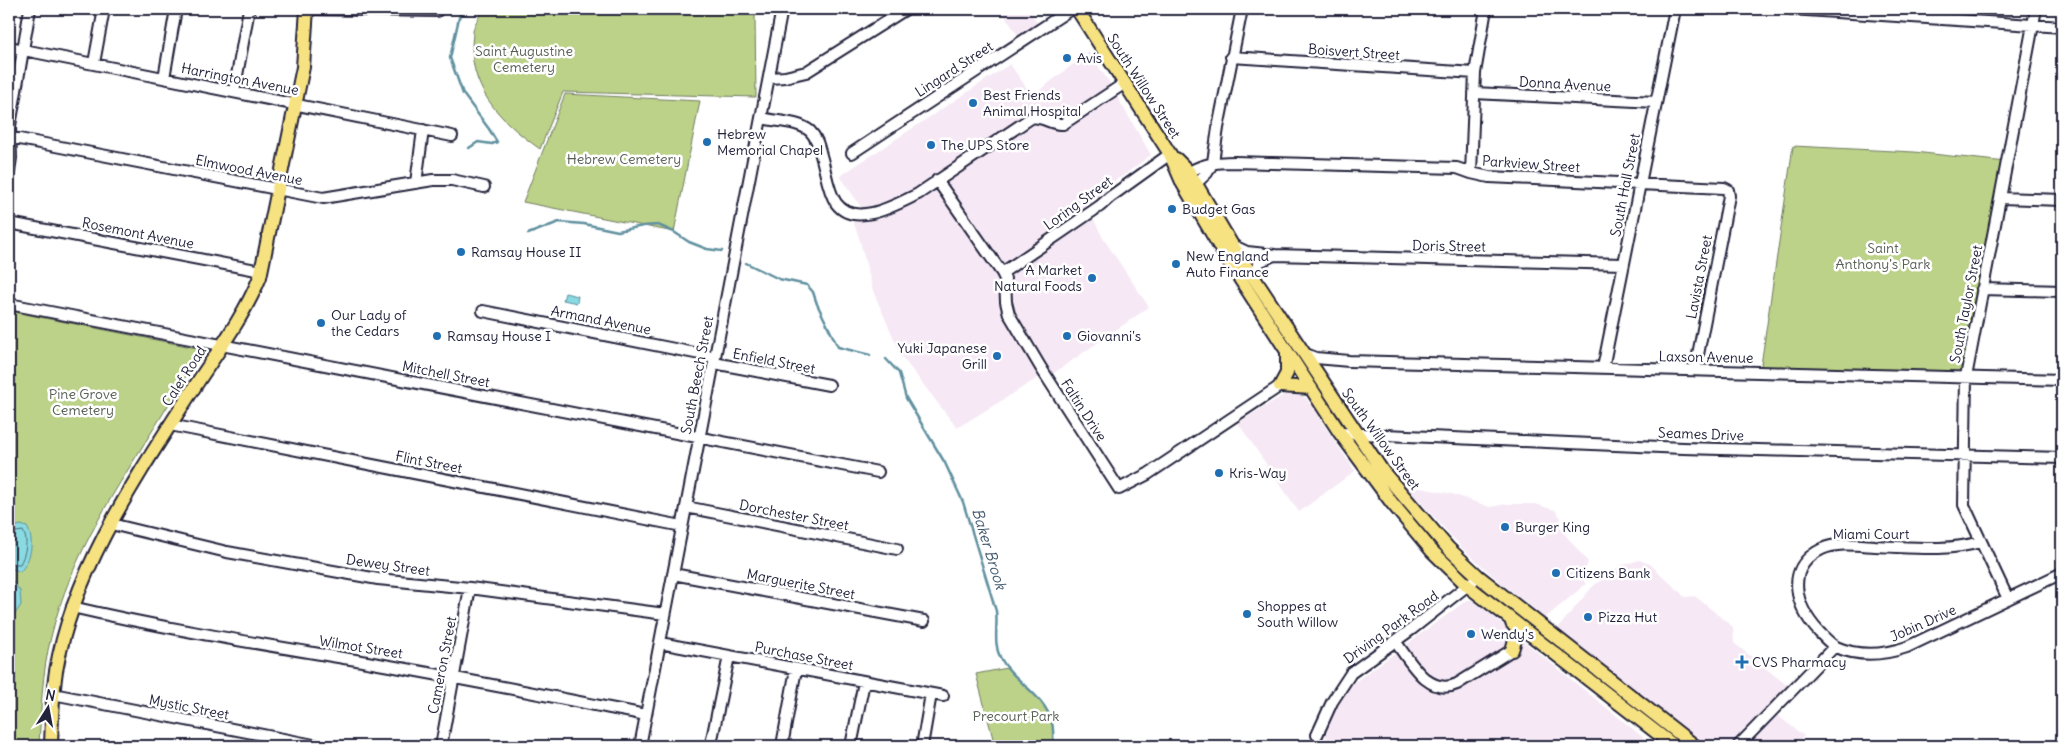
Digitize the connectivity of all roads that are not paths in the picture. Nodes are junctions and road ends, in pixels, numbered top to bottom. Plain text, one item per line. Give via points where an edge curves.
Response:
1 (30, 9) edge
2 (104, 9) edge
3 (176, 9) edge
4 (249, 9) edge
5 (307, 9) edge
6 (782, 9) edge
7 (906, 9) edge
8 (1071, 9) edge
9 (1076, 9) edge
10 (1242, 9) edge
11 (1486, 9) edge
12 (1675, 9) edge
13 (1791, 9) edge
14 (2036, 9) edge
15 (437, 11) dead end
16 (2033, 25) junction
17 (2062, 27) edge
18 (9, 47) edge
19 (23, 50) junction
20 (1231, 57) junction
21 (94, 63) junction
22 (1475, 74) junction
23 (164, 78) junction
24 (770, 78) junction
25 (1124, 83) junction
26 (234, 92) junction
27 (1474, 93) junction
28 (1656, 102) junction
29 (296, 103) junction
30 (762, 118) junction
31 (423, 130) junction
32 (452, 136) dead end
33 (9, 137) edge
34 (852, 153) dead end
35 (1170, 154) junction
36 (1214, 162) junction
37 (9, 172) edge
38 (1471, 173) junction
39 (1185, 175) junction
40 (937, 180) junction
41 (416, 183) junction
42 (1640, 184) junction
43 (484, 187) dead end
44 (1192, 187) junction
45 (279, 190) junction
46 (1728, 190) joint
47 (2000, 198) junction
48 (2062, 200) edge
49 (9, 223) edge
50 (1232, 244) junction
51 (1274, 256) junction
52 (1623, 264) junction
53 (262, 271) junction
54 (1002, 273) junction
55 (1254, 278) junction
56 (1982, 289) junction
57 (2062, 291) edge
58 (9, 304) edge
59 (483, 311) dead end
60 (222, 345) junction
61 (1287, 352) junction
62 (1303, 352) junction
63 (714, 360) junction
64 (1349, 361) junction
65 (1313, 368) junction
66 (1602, 368) junction
67 (1695, 370) junction
68 (1300, 371) junction
69 (1966, 377) junction
70 (2062, 380) edge
71 (829, 386) dead end
72 (1280, 386) junction
73 (1311, 388) junction
74 (170, 425) junction
75 (1340, 433) junction
76 (1356, 434) junction
77 (699, 437) junction
78 (1964, 455) junction
79 (2062, 458) edge
80 (878, 472) dead end
81 (686, 508) junction
82 (111, 524) junction
83 (682, 526) junction
84 (1980, 542) junction
85 (897, 549) dead end
86 (2062, 573) edge
87 (673, 574) junction
88 (1478, 576) junction
89 (1468, 586) junction
90 (470, 588) junction
91 (2008, 599) junction
92 (72, 607) junction
93 (665, 614) junction
94 (1509, 619) junction
95 (924, 621) dead end
96 (1532, 637) junction
97 (1395, 641) junction
98 (660, 642) junction
99 (1835, 646) junction
100 (1512, 650) junction
101 (729, 656) junction
102 (796, 669) junction
103 (453, 677) junction
104 (864, 682) junction
105 (53, 694) junction
106 (931, 694) junction
107 (943, 696) dead end
108 (646, 715) junction
109 (1656, 732) junction
110 (1317, 735) dead end
111 (712, 739) dead end
112 (783, 740) dead end
113 (51, 746) edge
114 (320, 746) edge
115 (441, 746) edge
116 (640, 746) edge
117 (851, 746) edge
118 (922, 746) edge
119 (1670, 746) edge
120 (1674, 746) edge
121 (1695, 746) edge
122 (1738, 746) edge

1 - 19 street
2 - 21 street
3 - 23 street
4 - 26 street
5 - 15 street
5 - 29 main road, Calef Road via 305,54
6 - 24 street, South Beech Street
7 - 24 street via 806,72
8 - 34 street, Lingard Street
9 - 25 main road, South Willow Street
10 - 20 street
11 - 22 street
12 - 28 street, South Hall Street
13 - 16 street
14 - 16 street, South Taylor Street
16 - 17 street
16 - 47 street, South Taylor Street
18 - 19 street, Harrington Avenue
19 - 21 street, Harrington Avenue
19 - 33 street
20 - 22 street, Boisvert Street
20 - 36 street
21 - 23 street, Harrington Avenue
22 - 27 street
23 - 26 street, Harrington Avenue
24 - 30 street, South Beech Street
25 - 35 main road, South Willow Street
25 - 40 street via 1063,124 1031,118
26 - 29 street, Harrington Avenue
27 - 28 street, Donna Avenue
27 - 38 street
28 - 42 street, South Hall Street
29 - 31 street, Harrington Avenue
29 - 45 main road, Calef Road
30 - 40 street via 802,126 812,133 818,142 833,197 840,207 853,214 872,213 899,203
30 - 63 street, South Beech Street
31 - 32 street, Harrington Avenue
31 - 41 street
33 - 37 street
33 - 45 street, Elmwood Avenue
35 - 39 main road, South Willow Street
35 - 54 street, Loring Street
36 - 38 street, Parkview Street via 1457,168
36 - 39 street
36 - 44 street
38 - 42 street, Parkview Street via 1489,177
39 - 44 main road, South Willow Street
40 - 54 street, Faltin Drive
41 - 43 street, Elmwood Avenue via 452,180
41 - 45 street, Elmwood Avenue via 332,197
42 - 46 street, Parkview Street
42 - 52 street, South Hall Street
44 - 50 main road, South Willow Street
44 - 61 main road, South Willow Street via 1224,254
45 - 53 main road, Calef Road
46 - 67 street, Lavista Street
47 - 48 street
47 - 56 street, South Taylor Street
49 - 53 street, Rosemont Avenue
50 - 51 street, Doris Street via 1247,252
50 - 55 main road, South Willow Street
51 - 52 street, Doris Street
51 - 55 street via 1259,262
52 - 66 street, South Hall Street
53 - 60 main road, Calef Road via 245,309
54 - 72 street, Faltin Drive via 1009,314 1119,489 1148,474
55 - 62 main road, South Willow Street
56 - 57 street
56 - 69 street, South Taylor Street
58 - 60 street, Mitchell Street
59 - 63 street, Armand Avenue
60 - 74 main road, Calef Road
60 - 77 street, Mitchell Street
61 - 68 main road, South Willow Street
61 - 72 main road via 1287,373
62 - 64 street, Laxson Avenue via 1316,358
62 - 65 main road, South Willow Street
63 - 71 street, Enfield Street
63 - 77 street, South Beech Street
64 - 65 street, Laxson Avenue
64 - 66 street, Laxson Avenue
65 - 68 street, Laxson Avenue
65 - 76 main road, South Willow Street
66 - 67 street, Laxson Avenue
67 - 69 street, Laxson Avenue
68 - 73 main road, South Willow Street
69 - 70 street, Laxson Avenue
69 - 78 street, South Taylor Street
72 - 73 main road
73 - 75 main road, South Willow Street
74 - 82 main road, Calef Road
74 - 83 street, Flint Street
75 - 76 street, Seames Drive
75 - 89 main road, South Willow Street via 1420,536
76 - 78 street, Seames Drive via 1683,448
76 - 88 main road, South Willow Street via 1400,494
77 - 80 street, Mitchell Street
77 - 81 street, South Beech Street
78 - 79 street, Seames Drive
78 - 84 street, South Taylor Street via 1964,505
81 - 83 street, South Beech Street
81 - 85 street, Dorchester Street
82 - 90 street, Dewey Street via 227,552 369,577
82 - 92 main road, Calef Road
83 - 87 street, South Beech Street
84 - 91 street, South Taylor Street
84 - 99 street, Miami Court via 1945,549 1843,545 1816,552 1801,570 1797,593 1809,619
86 - 91 street, Jobin Drive
87 - 93 street, South Beech Street
87 - 95 street, Marguerite Street
88 - 89 street, Driving Park Road
88 - 121 main road, South Willow Street
89 - 94 main road, South Willow Street
89 - 97 street, Driving Park Road
90 - 93 street, Dewey Street
90 - 103 street, Cameron Street
91 - 99 street, Jobin Drive via 1896,651 1868,654
92 - 103 street, Wilmot Street via 257,644
92 - 105 main road, Calef Road via 60,650
93 - 98 street, South Beech Street
94 - 96 main road, South Willow Street
94 - 100 main road via 1518,630
96 - 100 main road
96 - 109 main road, South Willow Street
97 - 100 street via 1425,679 1440,688 1457,684
97 - 110 street, Driving Park Road via 1345,679
98 - 101 street, Purchase Street
98 - 108 street, South Beech Street
99 - 122 street
101 - 102 street, Purchase Street
101 - 111 street
102 - 104 street, Purchase Street
102 - 112 street
103 - 108 street, Wilmot Street
103 - 115 street, Cameron Street
104 - 106 street, Purchase Street
104 - 117 street
105 - 113 main road, Calef Road
105 - 114 street, Mystic Street
106 - 107 street, Purchase Street
106 - 118 street
108 - 116 street, South Beech Street
109 - 119 main road
109 - 120 main road, South Willow Street

